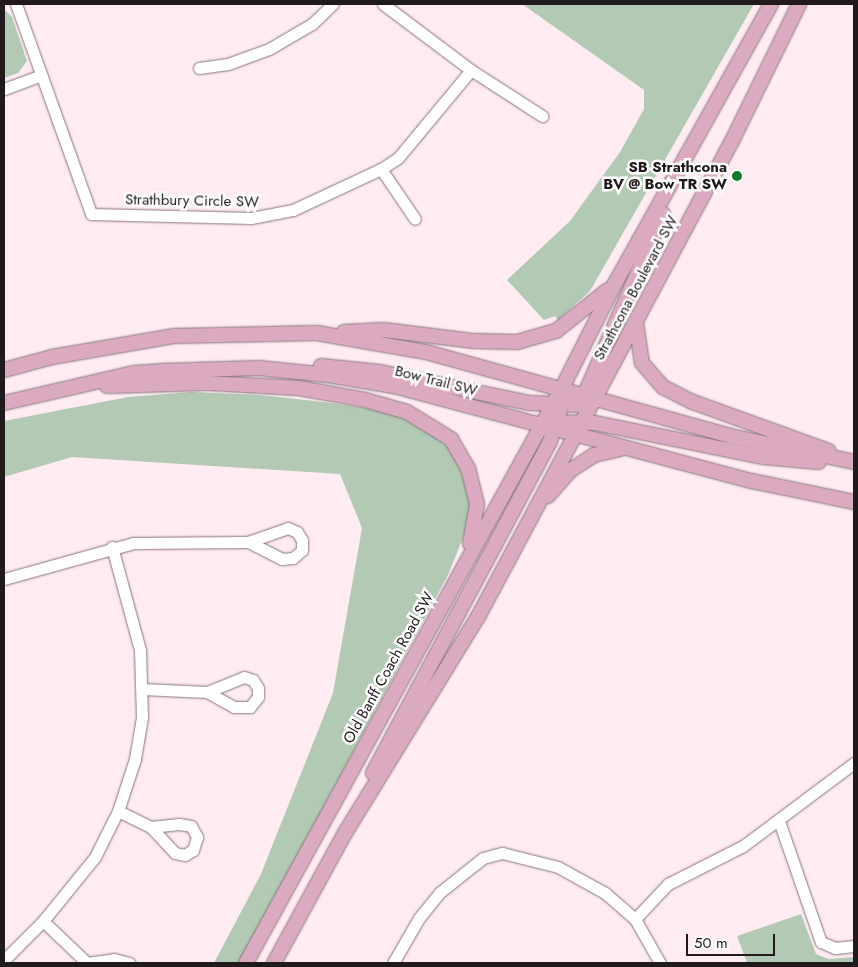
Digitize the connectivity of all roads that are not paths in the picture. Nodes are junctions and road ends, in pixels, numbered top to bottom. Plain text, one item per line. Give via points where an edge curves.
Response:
1 (16, 4) edge
2 (333, 4) edge
3 (383, 4) edge
4 (772, 4) edge
5 (799, 4) edge
6 (199, 68) dead end
7 (471, 70) junction
8 (42, 75) junction
9 (4, 89) edge
10 (542, 116) dead end
11 (691, 152) junction
12 (381, 169) junction
13 (415, 219) dead end
14 (613, 287) junction
15 (636, 323) junction
16 (317, 333) junction
17 (259, 368) junction
18 (4, 370) edge
19 (561, 390) junction
20 (40, 393) junction
21 (586, 400) junction
22 (4, 403) edge
23 (558, 404) junction
24 (550, 425) junction
25 (576, 426) junction
26 (629, 448) junction
27 (854, 462) edge
28 (854, 502) edge
29 (538, 508) junction
30 (248, 542) dead end
31 (112, 547) junction
32 (462, 568) junction
33 (4, 579) edge
34 (142, 689) junction
35 (207, 692) dead end
36 (854, 763) edge
37 (118, 811) junction
38 (779, 821) junction
39 (151, 827) dead end
40 (346, 833) junction
41 (635, 919) junction
42 (43, 921) junction
43 (854, 946) edge
44 (4, 960) edge
45 (87, 962) edge
46 (128, 963) edge
47 (246, 963) edge
48 (274, 963) edge
49 (393, 963) edge
50 (660, 963) edge

1 - 8 street, Strathbury Circle SW
2 - 6 street via 312,24 269,49 228,64
3 - 7 street
4 - 11 main road, Strathcona Boulevard SW
5 - 15 main road, Strathcona Boulevard SW via 732,141
7 - 10 street
7 - 12 street, Strathbury Circle SW via 414,142
8 - 9 street
8 - 12 street, Strathbury Circle SW via 91,214 265,217 293,210
11 - 14 main road, Strathcona Boulevard SW
11 - 21 main road
12 - 13 street
14 - 16 main road via 556,331 517,342 474,341 384,330
14 - 19 main road, Strathcona Boulevard SW
15 - 21 main road, Strathcona Boulevard SW
15 - 27 main road via 642,363 662,387 693,402
16 - 18 main road, Bow Trail SW via 173,336 52,357
16 - 19 main road, Bow Trail SW via 426,352
17 - 20 main road, Bow Trail SW via 134,373
17 - 23 main road via 323,366 380,372 501,399
17 - 24 main road, Bow Trail SW via 398,387
19 - 21 main road, Bow Trail SW
19 - 23 main road, Old Banff Coach Road SW
20 - 22 main road, Bow Trail SW
20 - 32 main road via 172,383 259,385 333,393 407,412 452,439 468,468 477,504
21 - 23 main road
21 - 25 main road
21 - 27 main road, Bow Trail SW via 730,436
23 - 24 main road, Old Banff Coach Road SW
24 - 25 main road, Bow Trail SW
24 - 32 main road, Old Banff Coach Road SW
24 - 40 main road via 382,755
25 - 26 main road
25 - 27 main road via 798,463
25 - 29 main road
26 - 28 main road via 752,481
26 - 29 main road via 594,455 571,470
29 - 40 main road via 478,617
30 - 31 street via 155,540
31 - 33 street
31 - 34 street via 136,630
32 - 47 main road, Old Banff Coach Road SW
34 - 35 street
34 - 37 street via 136,759
36 - 38 street
37 - 39 street
37 - 42 street via 94,857
38 - 41 street via 743,846 681,875
38 - 43 street via 821,942 835,948
40 - 48 main road
41 - 49 street via 591,883 549,864 502,853 483,858 439,893 419,918
41 - 50 street
42 - 44 street
42 - 45 street
45 - 46 street via 114,959

